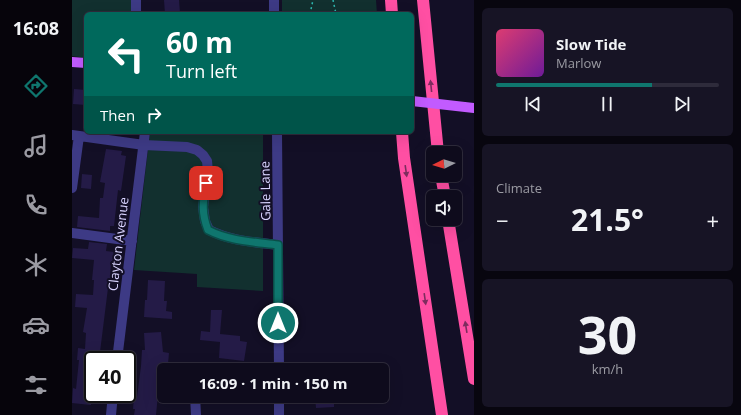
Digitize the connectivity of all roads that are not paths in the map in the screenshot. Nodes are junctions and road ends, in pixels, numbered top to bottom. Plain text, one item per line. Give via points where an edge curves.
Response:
1 (136, 0) edge
2 (274, 0) edge
3 (391, 0) edge
4 (423, 0) edge
5 (136, 12) edge
6 (274, 12) edge
7 (392, 12) edge
8 (72, 62) edge
9 (84, 63) edge
10 (414, 101) edge
11 (474, 108) edge
12 (145, 134) edge
13 (276, 134) edge
14 (402, 134) edge
15 (75, 136) edge
16 (144, 145) junction
17 (437, 146) edge
18 (72, 188) edge
19 (449, 226) edge
20 (72, 234) edge
21 (132, 241) junction
22 (278, 245) junction
23 (118, 351) edge
24 (279, 363) edge
25 (474, 379) edge
26 (112, 403) edge
27 (195, 403) edge
28 (279, 403) edge
29 (111, 415) edge
30 (196, 415) edge
31 (279, 415) edge
32 (442, 415) edge

1 - 5 street
2 - 6 street
3 - 7 highway
17 -> 4 highway
8 - 9 main road
10 - 11 main road, bridge
12 - 16 street, Clayton Avenue
13 - 22 street, Gale Lane
14 -> 32 highway
15 - 16 street
15 - 18 street
16 - 21 street, Clayton Avenue
16 - 22 street via 187,147 197,150 202,155 208,171 203,207 208,230 234,239
25 -> 19 highway
20 - 21 street
21 - 23 street, Clayton Avenue
22 - 24 street, Gale Lane
26 - 29 street
27 - 30 street
28 - 31 street

